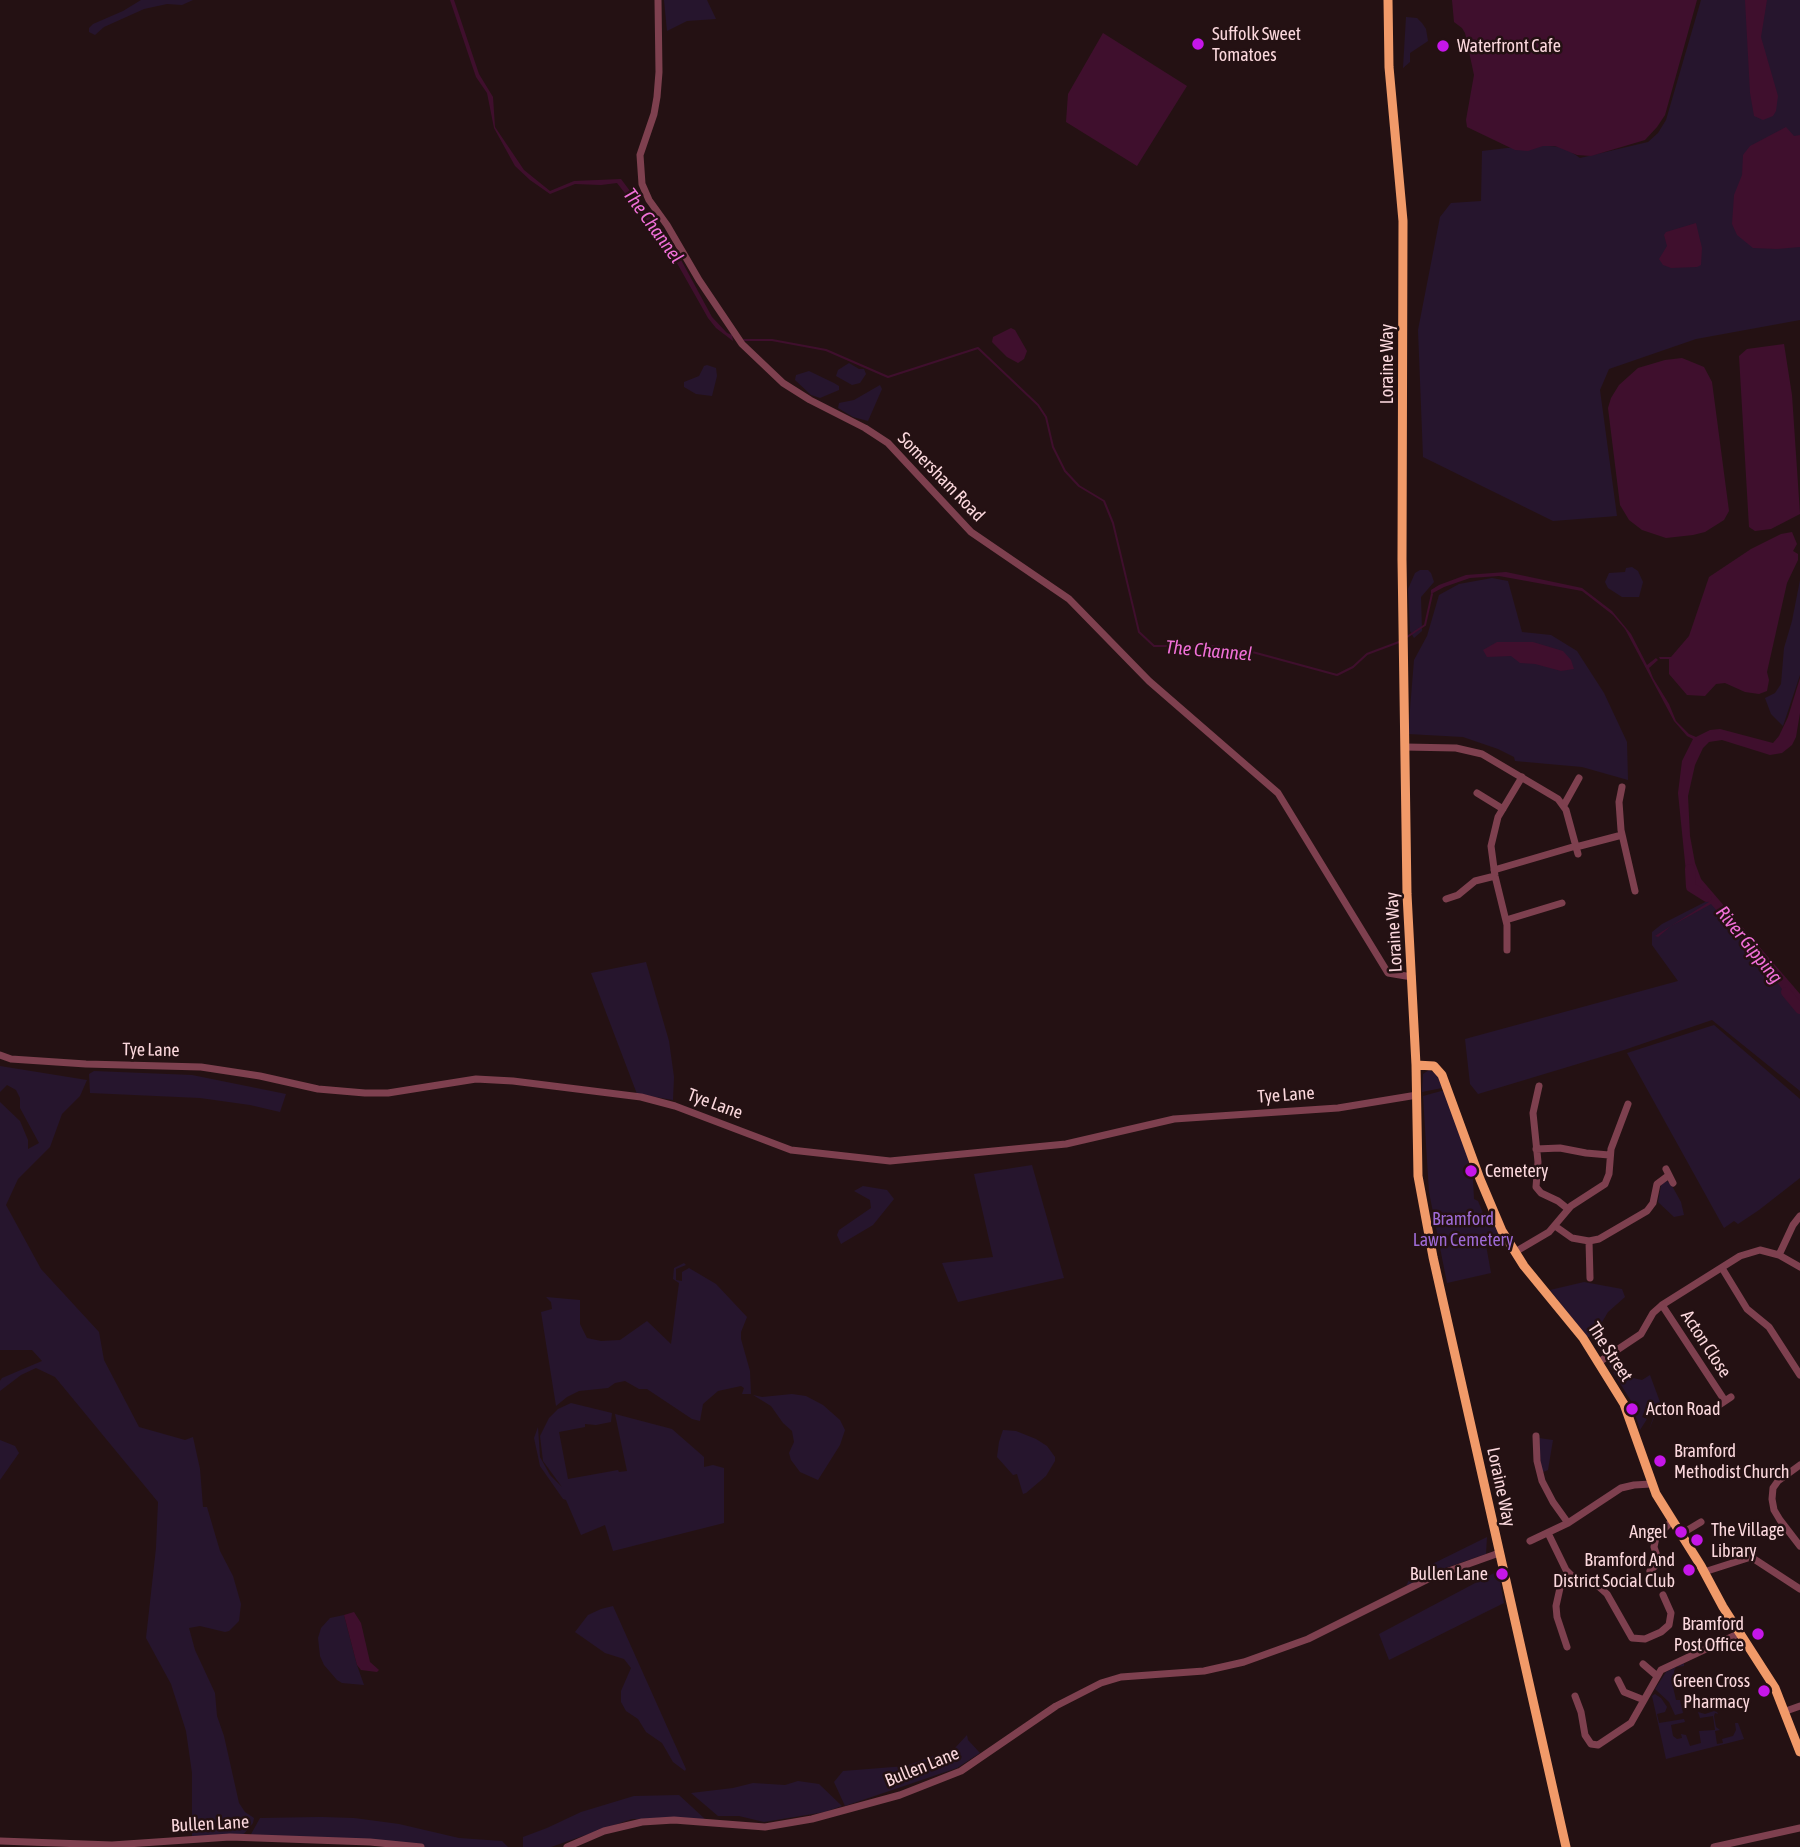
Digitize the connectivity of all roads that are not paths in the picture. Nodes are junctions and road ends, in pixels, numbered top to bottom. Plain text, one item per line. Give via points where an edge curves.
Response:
1 (658, 0) edge
2 (1388, 0) edge
3 (1405, 747) junction
4 (1522, 777) junction
5 (1579, 778) dead end
6 (1622, 787) dead end
7 (1477, 793) dead end
8 (1564, 805) junction
9 (1503, 809) junction
10 (1609, 809) dead end
11 (1619, 809) junction
12 (1622, 835) junction
13 (1577, 849) junction
14 (1494, 873) junction
15 (1635, 891) dead end
16 (1446, 899) dead end
17 (1562, 903) dead end
18 (1506, 920) junction
19 (1507, 950) dead end
20 (1412, 977) junction
21 (0, 1055) edge
22 (1416, 1065) junction
23 (1539, 1086) dead end
24 (1417, 1095) junction
25 (1628, 1104) dead end
26 (1536, 1149) junction
27 (1609, 1155) junction
28 (1673, 1183) dead end
29 (1568, 1209) junction
30 (1800, 1216) edge
31 (1555, 1226) junction
32 (1589, 1241) junction
33 (1515, 1252) junction
34 (1779, 1255) junction
35 (1800, 1267) edge
36 (1722, 1268) junction
37 (1590, 1278) dead end
38 (1662, 1306) junction
39 (1599, 1362) junction
40 (1800, 1375) edge
41 (1725, 1401) dead end
42 (1536, 1436) dead end
43 (1800, 1465) edge
44 (1651, 1484) junction
45 (1672, 1521) junction
46 (1701, 1522) dead end
47 (1568, 1523) junction
48 (1548, 1533) junction
49 (1681, 1534) junction
50 (1530, 1541) dead end
51 (1800, 1546) edge
52 (1654, 1549) junction
53 (1499, 1553) junction
54 (1646, 1554) dead end
55 (1650, 1571) dead end
56 (1704, 1572) junction
57 (1570, 1574) junction
58 (1800, 1589) edge
59 (1664, 1595) dead end
60 (1740, 1633) junction
61 (1567, 1647) dead end
62 (1643, 1664) dead end
63 (1657, 1676) junction
64 (1618, 1680) dead end
65 (1574, 1695) dead end
66 (1644, 1700) junction
67 (1800, 1706) edge
68 (1786, 1711) junction
69 (1800, 1752) edge
70 (1800, 1828) edge
71 (0, 1841) edge
72 (421, 1847) edge
73 (567, 1847) edge
74 (1566, 1847) edge
75 (1714, 1847) edge

1 - 20 street, Somersham Road via 657,97 640,155 642,184 742,344 783,383 888,443 971,532 1069,599 1149,681 1278,793 1388,973
2 - 3 main road, Loraine Way via 1403,222
3 - 4 street via 1471,750
3 - 20 main road, Loraine Way
4 - 8 street
4 - 9 street
5 - 8 street
6 - 11 street
7 - 9 street
8 - 13 street
9 - 14 street via 1492,835
10 - 11 street
11 - 12 street
12 - 13 street
12 - 15 street
13 - 14 street
14 - 16 street
14 - 18 street
17 - 18 street
18 - 19 street
20 - 22 main road, Loraine Way
21 - 24 street, Tye Lane via 86,1064 201,1067 365,1093 476,1079 513,1081 641,1097 791,1150 890,1161 1066,1144 1174,1119 1338,1108
22 - 24 main road, Loraine Way
22 - 33 main road, The Street via 1434,1066 1443,1075 1479,1179
23 - 26 street via 1533,1113
24 - 53 main road, Loraine Way via 1419,1176 1433,1257
25 - 27 street
26 - 27 street
26 - 29 street via 1537,1189
27 - 29 street via 1609,1174 1603,1186
28 - 32 street via 1667,1172 1657,1184 1647,1212
29 - 31 street
30 - 34 street
31 - 32 street via 1572,1238
31 - 33 street
32 - 37 street
33 - 39 main road, The Street
34 - 35 street
34 - 36 street via 1751,1251
36 - 38 street
36 - 40 street via 1747,1309 1769,1327
38 - 39 street via 1641,1334
38 - 41 street, Acton Close
39 - 44 main road, The Street via 1626,1408
42 - 47 street via 1541,1476
43 - 51 street via 1778,1481 1772,1499 1774,1510
44 - 45 main road, The Street
44 - 47 street via 1621,1488
45 - 49 main road, The Street
45 - 52 street via 1656,1536
46 - 49 street
47 - 48 street
48 - 50 street
48 - 57 street
49 - 56 main road, The Street
52 - 54 street
52 - 55 street via 1659,1562
53 - 73 street, Bullen Lane via 1432,1577 1308,1639 1244,1662 1204,1671 1121,1677 1093,1686 961,1771 900,1794 813,1819 765,1827 642,1822
53 - 74 main road, Loraine Way
56 - 58 street via 1751,1557
56 - 60 main road, The Street
57 - 59 street via 1607,1594 1634,1639 1645,1639 1669,1625 1671,1613
57 - 61 street via 1556,1602
60 - 63 street via 1671,1664
60 - 68 main road, The Street
62 - 63 street
63 - 66 street
64 - 66 street via 1624,1692
65 - 66 street via 1585,1735 1594,1745 1631,1723
67 - 68 street
68 - 69 main road, The Street
70 - 75 street
71 - 72 street, Bullen Lane via 112,1845 248,1837

